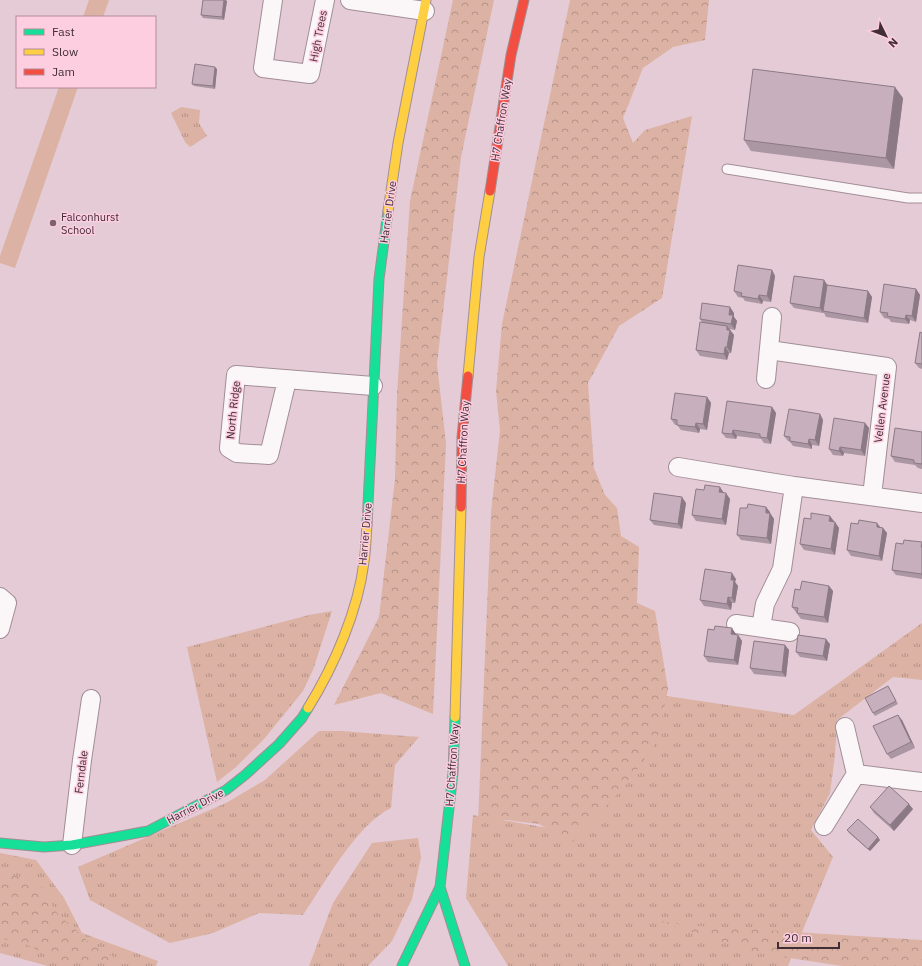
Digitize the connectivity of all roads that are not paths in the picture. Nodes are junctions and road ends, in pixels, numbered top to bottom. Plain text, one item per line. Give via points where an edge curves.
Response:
1 (273, 0) edge
2 (325, 0) edge
3 (350, 0) edge
4 (524, 0) edge
5 (426, 6) edge
6 (728, 169) dead end
7 (922, 198) edge
8 (772, 317) dead end
9 (769, 350) junction
10 (766, 379) dead end
11 (287, 380) junction
12 (373, 386) junction
13 (678, 467) dead end
14 (794, 486) junction
15 (872, 496) junction
16 (922, 503) edge
17 (0, 597) edge
18 (736, 624) dead end
19 (761, 627) junction
20 (0, 629) edge
21 (790, 632) dead end
22 (91, 699) dead end
23 (845, 727) dead end
24 (856, 774) junction
25 (922, 782) edge
26 (824, 826) dead end
27 (0, 843) edge
28 (72, 845) junction
29 (440, 887) junction
30 (402, 966) edge
31 (465, 966) edge

1 - 2 street, High Trees via 263,68 310,74
3 - 5 street
4 - 29 street, H7 Chaffron Way via 511,55 480,258 462,438 453,773
5 - 12 street, Harrier Drive via 398,143 379,279
6 - 7 lane via 908,198
8 - 9 street
9 - 10 street
9 - 15 street, Vellen Avenue via 887,367
11 - 11 street, North Ridge via 236,375 229,448 238,453 269,455
11 - 12 street, North Ridge
12 - 28 street, Harrier Drive via 367,521 362,571 354,608 340,647 322,686 302,718 279,744 226,790 148,831
13 - 14 street
14 - 15 street
14 - 19 street via 782,569 764,604
15 - 16 street
17 - 20 street via 7,603
18 - 19 street
19 - 21 street
22 - 28 street, Ferndale
23 - 24 street
24 - 25 street
24 - 26 street
27 - 28 street, Harrier Drive via 44,847
29 - 30 street, H7 Chaffron Way
29 - 31 street, H7 Chaffron Way

